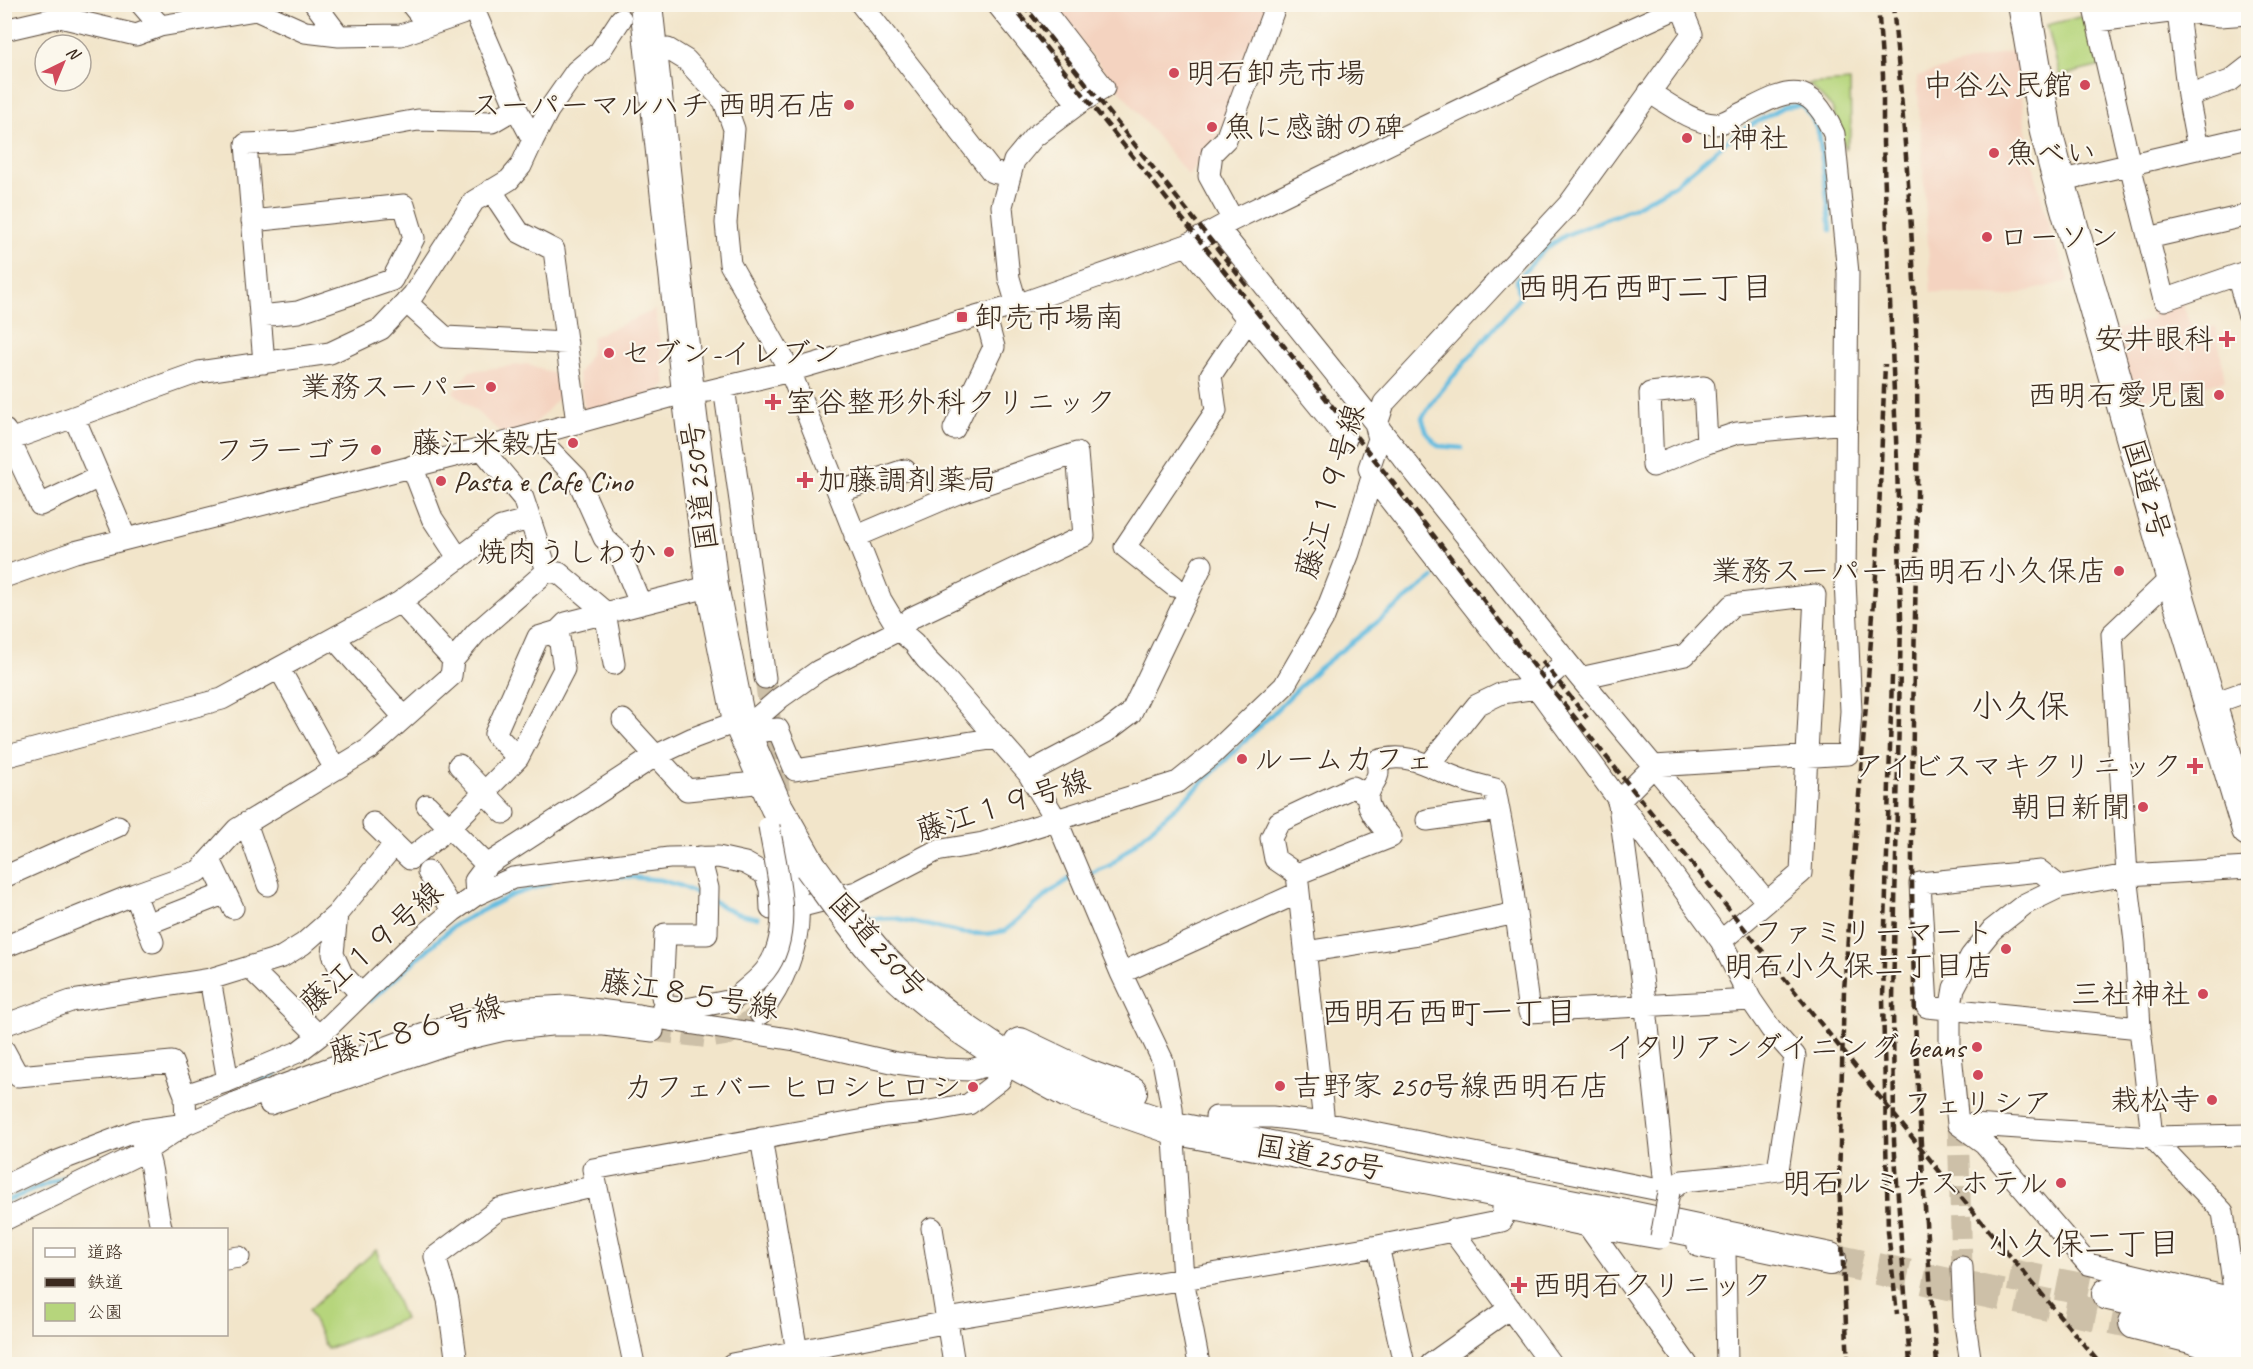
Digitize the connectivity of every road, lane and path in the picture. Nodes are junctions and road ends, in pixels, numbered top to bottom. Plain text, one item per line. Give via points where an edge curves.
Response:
1 (90, 4) edge
2 (141, 4) edge
3 (315, 4) edge
4 (411, 4) edge
5 (861, 4) edge
6 (997, 4) edge
7 (1039, 4) edge
8 (1276, 4) edge
9 (2024, 4) edge
10 (472, 5) edge
11 (1684, 6) edge
12 (641, 8) edge
13 (2178, 8) edge
14 (230, 10) edge
15 (2219, 10) edge
16 (2095, 13) edge
17 (61, 14) edge
18 (2248, 14) edge
19 (160, 26) junction
20 (428, 26) junction
21 (4, 30) edge
22 (339, 36) junction
23 (668, 49) junction
24 (2248, 67) edge
25 (1649, 92) junction
26 (2188, 96) junction
27 (1078, 104) junction
28 (516, 108) junction
29 (2248, 137) edge
30 (533, 140) junction
31 (2198, 149) junction
32 (2130, 165) junction
33 (1010, 176) junction
34 (2059, 181) junction
35 (491, 190) junction
36 (2248, 215) edge
37 (252, 221) junction
38 (1226, 225) junction
39 (2148, 238) junction
40 (1187, 245) junction
41 (404, 258) junction
42 (429, 271) junction
43 (2243, 273) edge
44 (406, 302) junction
45 (1017, 305) junction
46 (2248, 313) edge
47 (985, 314) junction
48 (260, 316) junction
49 (1248, 320) junction
50 (567, 344) junction
51 (264, 363) junction
52 (790, 371) junction
53 (707, 390) junction
54 (74, 417) junction
55 (578, 423) junction
56 (1847, 423) junction
57 (1376, 427) junction
58 (954, 429) dead end
59 (535, 435) junction
60 (6, 438) edge
61 (1346, 439) dead end
62 (1707, 442) dead end
63 (482, 449) junction
64 (412, 466) junction
65 (905, 470) dead end
66 (99, 477) junction
67 (1372, 477) junction
68 (838, 492) junction
69 (530, 519) junction
70 (855, 537) junction
71 (126, 539) junction
72 (459, 559) junction
73 (1202, 565) dead end
74 (548, 570) junction
75 (4, 577) edge
76 (2172, 578) junction
77 (712, 586) junction
78 (1174, 586) dead end
79 (400, 602) junction
80 (640, 603) junction
81 (605, 612) junction
82 (899, 630) junction
83 (558, 631) junction
84 (334, 638) junction
85 (453, 660) junction
86 (1566, 661) junction
87 (614, 664) dead end
88 (279, 668) junction
89 (765, 678) tunnel mouth
90 (1580, 678) junction
91 (1537, 688) junction
92 (2248, 691) edge
93 (2211, 704) junction
94 (404, 717) junction
95 (623, 720) dead end
96 (752, 728) junction
97 (997, 738) junction
98 (1805, 755) junction
99 (655, 756) junction
100 (4, 757) edge
101 (518, 758) junction
102 (1430, 764) junction
103 (459, 765) dead end
104 (1654, 766) junction
105 (335, 769) junction
106 (1028, 773) junction
107 (755, 783) junction
108 (485, 792) junction
109 (1368, 795) junction
110 (1618, 802) junction
111 (427, 805) dead end
112 (1499, 810) junction
113 (504, 813) dead end
114 (1427, 820) dead end
115 (1058, 821) junction
116 (373, 823) dead end
117 (246, 824) junction
118 (118, 826) dead end
119 (449, 828) junction
120 (2248, 830) edge
121 (394, 845) junction
122 (700, 857) junction
123 (210, 860) junction
124 (808, 863) junction
125 (487, 865) junction
126 (2248, 868) edge
127 (429, 872) dead end
128 (2127, 875) junction
129 (4, 877) edge
130 (1298, 883) junction
131 (268, 885) dead end
132 (2060, 887) junction
133 (135, 894) junction
134 (476, 895) junction
135 (1767, 902) junction
136 (798, 907) junction
137 (453, 911) junction
138 (1516, 913) junction
139 (337, 914) junction
140 (1720, 941) junction
141 (4, 947) edge
142 (1305, 952) junction
143 (251, 966) junction
144 (1121, 973) junction
145 (210, 979) junction
146 (361, 994) junction
147 (662, 997) dead end
148 (1751, 1000) junction
149 (567, 1006) junction
150 (1647, 1008) junction
151 (1950, 1011) junction
152 (760, 1014) tunnel mouth
153 (4, 1025) edge
154 (2140, 1028) junction
155 (653, 1031) tunnel mouth
156 (319, 1036) junction
157 (4, 1050) edge
158 (1014, 1052) junction
159 (228, 1082) junction
160 (185, 1095) junction
161 (235, 1103) junction
162 (1216, 1117) junction
163 (1172, 1118) junction
164 (1324, 1123) junction
165 (186, 1124) junction
166 (1958, 1124) junction
167 (136, 1131) junction
168 (2248, 1135) edge
169 (2152, 1137) junction
170 (761, 1138) junction
171 (147, 1150) junction
172 (1284, 1150) junction
173 (4, 1186) edge
174 (596, 1186) junction
175 (1669, 1192) junction
176 (1503, 1208) junction
177 (4, 1220) edge
178 (1587, 1226) junction
179 (161, 1228) edge
180 (932, 1228) dead end
181 (1452, 1230) junction
182 (1661, 1238) junction
183 (1378, 1246) junction
184 (1962, 1266) tunnel mouth
185 (1184, 1279) junction
186 (2108, 1294) tunnel mouth
187 (1510, 1308) junction
188 (947, 1319) junction
189 (2135, 1323) tunnel mouth
190 (2242, 1337) edge
191 (806, 1355) edge
192 (457, 1365) edge
193 (634, 1365) edge
194 (732, 1365) edge
195 (954, 1365) edge
196 (1199, 1365) edge
197 (1404, 1365) edge
198 (1431, 1365) edge
199 (1551, 1365) edge
200 (1687, 1365) edge
201 (1727, 1365) edge
202 (1971, 1365) edge

1 - 17 street
2 - 19 street
3 - 22 street
4 - 20 street
5 - 33 street via 992,172
6 - 27 street
7 - 27 street via 1104,88
8 - 38 street via 1226,139 1212,153 1209,176
9 - 34 highway, 国道2号 via 2046,132
10 - 20 street via 462,14
10 - 28 street
11 - 25 street, 藤江１９号線 via 1692,34
11 - 38 street via 1547,67
12 - 23 highway, 国道250号
12 - 30 street via 576,71
12 - 53 highway, 国道250号
13 - 15 street
13 - 16 street
13 - 26 street
14 - 19 street
14 - 22 street via 256,10 306,32
15 - 18 street
16 - 32 street
17 - 19 street via 136,34
17 - 21 street
20 - 22 street via 401,35
23 - 52 street via 686,60 724,101 734,129 726,223 729,264
23 - 53 highway, 国道250号
24 - 26 street via 2230,81
25 - 56 street via 1702,123 1718,125 1783,93 1799,92 1815,101 1826,116 1834,134 1848,273
25 - 57 street, 藤江１９号線 via 1569,204 1384,403
26 - 31 street
27 - 33 street via 1034,137 1014,161
28 - 30 street
28 - 37 street via 492,122 418,120 296,142 246,144
29 - 31 street
30 - 35 street via 521,166 509,180
31 - 32 street
32 - 34 street
32 - 39 street
33 - 45 street via 1002,206 1009,278
34 - 76 highway, 国道2号
35 - 42 street via 474,201
35 - 50 street via 519,232 554,250
36 - 39 street
37 - 41 street via 404,205 414,238
37 - 48 street
38 - 40 street
38 - 57 street
39 - 43 street via 2164,300
40 - 45 street
40 - 49 street
41 - 42 street
41 - 48 street via 392,280 298,312
42 - 44 street
43 - 46 street
44 - 50 street via 445,337
44 - 51 street via 381,329 330,353
45 - 47 street
47 - 52 street
47 - 58 street via 994,347
48 - 51 street
49 - 61 street
49 - 78 street via 1211,375 1216,411 1125,547
50 - 55 street
51 - 54 street via 199,372
52 - 53 street
52 - 68 street
53 - 55 street
53 - 77 highway, 国道250号
53 - 89 street
53 - 96 highway, 国道250号
54 - 60 street
54 - 66 street
55 - 59 street
56 - 62 street via 1737,433
56 - 98 street via 1845,580 1851,711 1848,754
57 - 67 street, 藤江１９号線 via 1379,439 1369,468
57 - 86 street
59 - 63 street
59 - 80 street via 577,478 604,538 619,552
60 - 66 street via 40,506
63 - 64 street
63 - 69 street via 523,498
64 - 71 street
64 - 72 street via 432,518
65 - 68 street
66 - 71 street
67 - 91 street
67 - 115 street, 藤江１９号線 via 1324,617 1284,686 1178,782
68 - 70 street
69 - 72 street via 501,527
69 - 74 street
70 - 82 street via 881,600
70 - 82 street via 958,493 1077,453 1084,536 911,618
71 - 75 street
72 - 79 street
73 - 106 street via 1131,713 1106,732
74 - 81 street via 559,573
74 - 85 street via 476,633
76 - 93 highway, 国道2号
76 - 128 street via 2112,634
77 - 80 street
77 - 96 highway, 国道250号
79 - 84 street
79 - 85 street
80 - 81 street
81 - 83 street via 566,623
81 - 87 street
82 - 96 street via 818,671 780,698
82 - 97 street
83 - 101 street via 564,669
83 - 101 street via 538,637 495,734
84 - 88 street
84 - 94 street
85 - 94 street via 451,676
86 - 90 street
86 - 91 street
88 - 100 street via 222,699
88 - 105 street
90 - 98 street via 1685,655 1732,605 1815,595
90 - 104 street
91 - 102 street via 1502,693 1478,705
91 - 110 street
92 - 93 street
93 - 120 highway, 国道2号
94 - 105 street via 369,749
95 - 99 street
96 - 97 street via 778,729 795,770
96 - 99 street via 693,738
96 - 107 street via 748,767
96 - 124 highway, 国道250号 via 793,801
97 - 106 street
98 - 104 street
98 - 135 street via 1801,873
99 - 107 street via 687,790
99 - 125 street
101 - 108 street
102 - 109 street via 1392,756 1377,761 1379,775
102 - 112 street via 1461,780 1495,789
103 - 108 street
104 - 110 street
104 - 135 street
105 - 117 street
106 - 115 street
107 - 149 street, bridge via 769,826 782,918 779,945 765,971 733,1000 686,1009 616,999
108 - 113 street
108 - 119 street
109 - 130 street via 1371,812 1391,837
109 - 130 street via 1353,787 1279,822 1271,838 1275,859
110 - 140 street
110 - 150 street
111 - 119 street
112 - 114 street
112 - 138 street
115 - 136 street, 藤江１９号線 via 983,843 936,851 857,892
115 - 144 street
116 - 121 street
117 - 123 street
117 - 131 street
118 - 129 street
119 - 121 street via 410,860
119 - 125 street
121 - 139 street
122 - 134 street, 藤江１９号線 via 513,878
122 - 136 street, 藤江１９号線 via 745,862 765,874 771,909
122 - 147 street via 708,888 707,934 665,934
123 - 133 street via 199,871
123 - 133 street via 229,900 150,933
124 - 136 street
124 - 158 highway, 国道250号 via 856,902 967,1021
125 - 134 street via 475,881
126 - 128 street
127 - 137 street
128 - 132 street
128 - 154 street
130 - 142 street
130 - 144 street
132 - 151 street via 2025,904 1992,930 1954,988
132 - 151 street via 2040,871 1920,883 1927,1007
133 - 141 street
134 - 137 street, 藤江１９号線
135 - 140 street
136 - 152 street via 793,952 775,995
137 - 146 street, 藤江１９号線
138 - 142 street
138 - 150 street via 1529,1012
139 - 143 street via 282,957
139 - 146 street via 333,954 342,974
140 - 148 street
142 - 164 street
143 - 145 street
143 - 156 street
144 - 163 street via 1163,1061
145 - 153 street via 71,1001
145 - 159 street
146 - 156 street, 藤江１９号線
148 - 150 street
148 - 175 street via 1795,1056 1778,1170 1682,1180
149 - 158 street, 藤江８５号線 via 795,1040 896,1063 943,1069 970,1070
149 - 161 street, 藤江８５号線 via 487,1014
150 - 175 street via 1664,1176
151 - 154 street
151 - 166 street
154 - 169 street
155 - 161 street, 藤江８６号線 via 604,1025 504,1030 453,1042 261,1107
156 - 159 street, 藤江１９号線 via 298,1052
157 - 160 street via 18,1076 172,1062
158 - 163 highway, 国道250号 via 1085,1075
158 - 170 street via 1000,1080 969,1104
159 - 160 street, 藤江１９号線
160 - 165 street
161 - 165 street, 藤江８５号線
162 - 163 highway, 国道250号
162 - 164 street via 1272,1116
162 - 172 highway, 国道250号 via 1617,1194 1830,1249 1611,1213
163 - 172 highway, 国道250号
163 - 185 street
164 - 175 street
165 - 167 street
165 - 171 street
166 - 169 street
166 - 190 street via 1984,1143 2088,1264
167 - 171 street
167 - 173 street
168 - 169 street
169 - 190 street via 2223,1212
170 - 174 street via 593,1169
170 - 191 street
171 - 177 street
171 - 179 street
172 - 176 street via 1292,1165
174 - 192 street via 499,1209 435,1257 448,1300
174 - 193 street
175 - 182 street, bridge
176 - 178 street
176 - 181 street via 1502,1221
178 - 182 street
178 - 200 street
180 - 188 street
181 - 183 street
181 - 187 street
182 - 201 street via 1725,1252
183 - 185 street
183 - 197 street
184 - 202 street
185 - 188 street
185 - 196 street
186 - 190 highway
187 - 198 street
187 - 199 street
188 - 191 street
188 - 195 street
189 - 190 highway via 2191,1337
191 - 194 street

